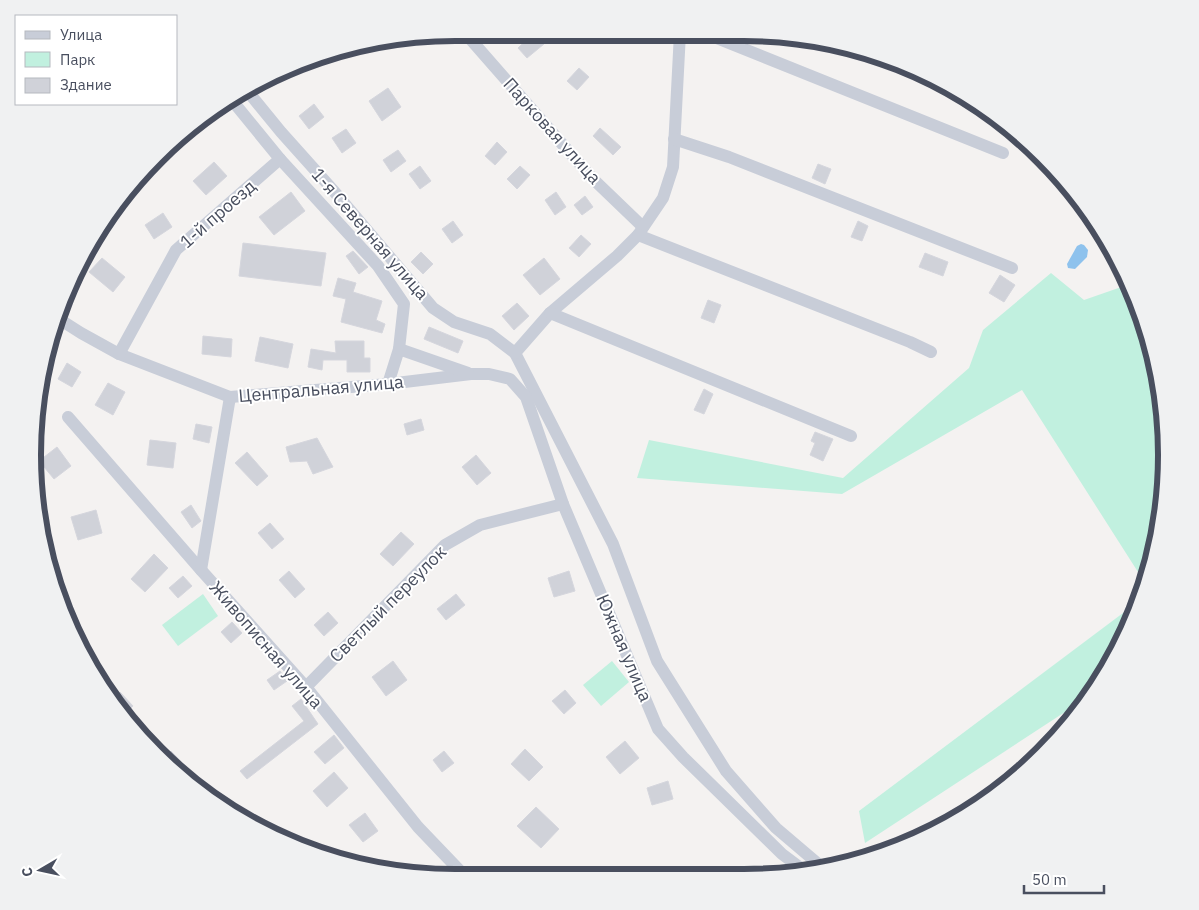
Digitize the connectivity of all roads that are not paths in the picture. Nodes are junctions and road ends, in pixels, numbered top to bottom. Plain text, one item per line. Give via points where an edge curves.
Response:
1 (473, 41) edge
2 (680, 41) edge
3 (724, 41) edge
4 (251, 95) edge
5 (236, 105) edge
6 (674, 139) junction
7 (1003, 153) dead end
8 (280, 159) junction
9 (640, 231) junction
10 (1012, 268) dead end
11 (550, 313) junction
12 (63, 322) edge
13 (399, 349) junction
14 (931, 352) dead end
15 (515, 353) junction
16 (119, 354) junction
17 (471, 374) junction
18 (510, 379) joint
19 (388, 384) junction
20 (230, 397) junction
21 (68, 417) dead end
22 (850, 436) dead end
23 (563, 504) junction
24 (201, 570) junction
25 (306, 687) junction
26 (816, 862) edge
27 (797, 865) edge
28 (457, 869) edge

1 - 9 street, Парковая улица
2 - 6 street
3 - 7 street
4 - 15 street, 1-я Северная улица via 433,308 454,322 490,334
5 - 8 street
6 - 9 street via 673,167 663,198
6 - 10 street via 729,157
8 - 13 street via 378,266 404,304
8 - 16 street, 1-й проезд via 176,250
9 - 11 street via 617,256
9 - 14 street
11 - 15 street
11 - 22 street
12 - 16 street, Центральная улица
13 - 17 street
13 - 19 street
15 - 26 street via 612,544 657,661 726,771 776,828
16 - 20 street, Центральная улица
17 - 18 street, Центральная улица
17 - 19 street, Центральная улица
18 - 23 street, Южная улица via 526,397
19 - 20 street, Центральная улица
20 - 24 street
21 - 24 street, Живописная улица
23 - 25 street, Светлый переулок via 480,525 445,545
23 - 27 street, Южная улица via 658,729
24 - 25 street, Живописная улица
25 - 28 street, Живописная улица via 418,827

